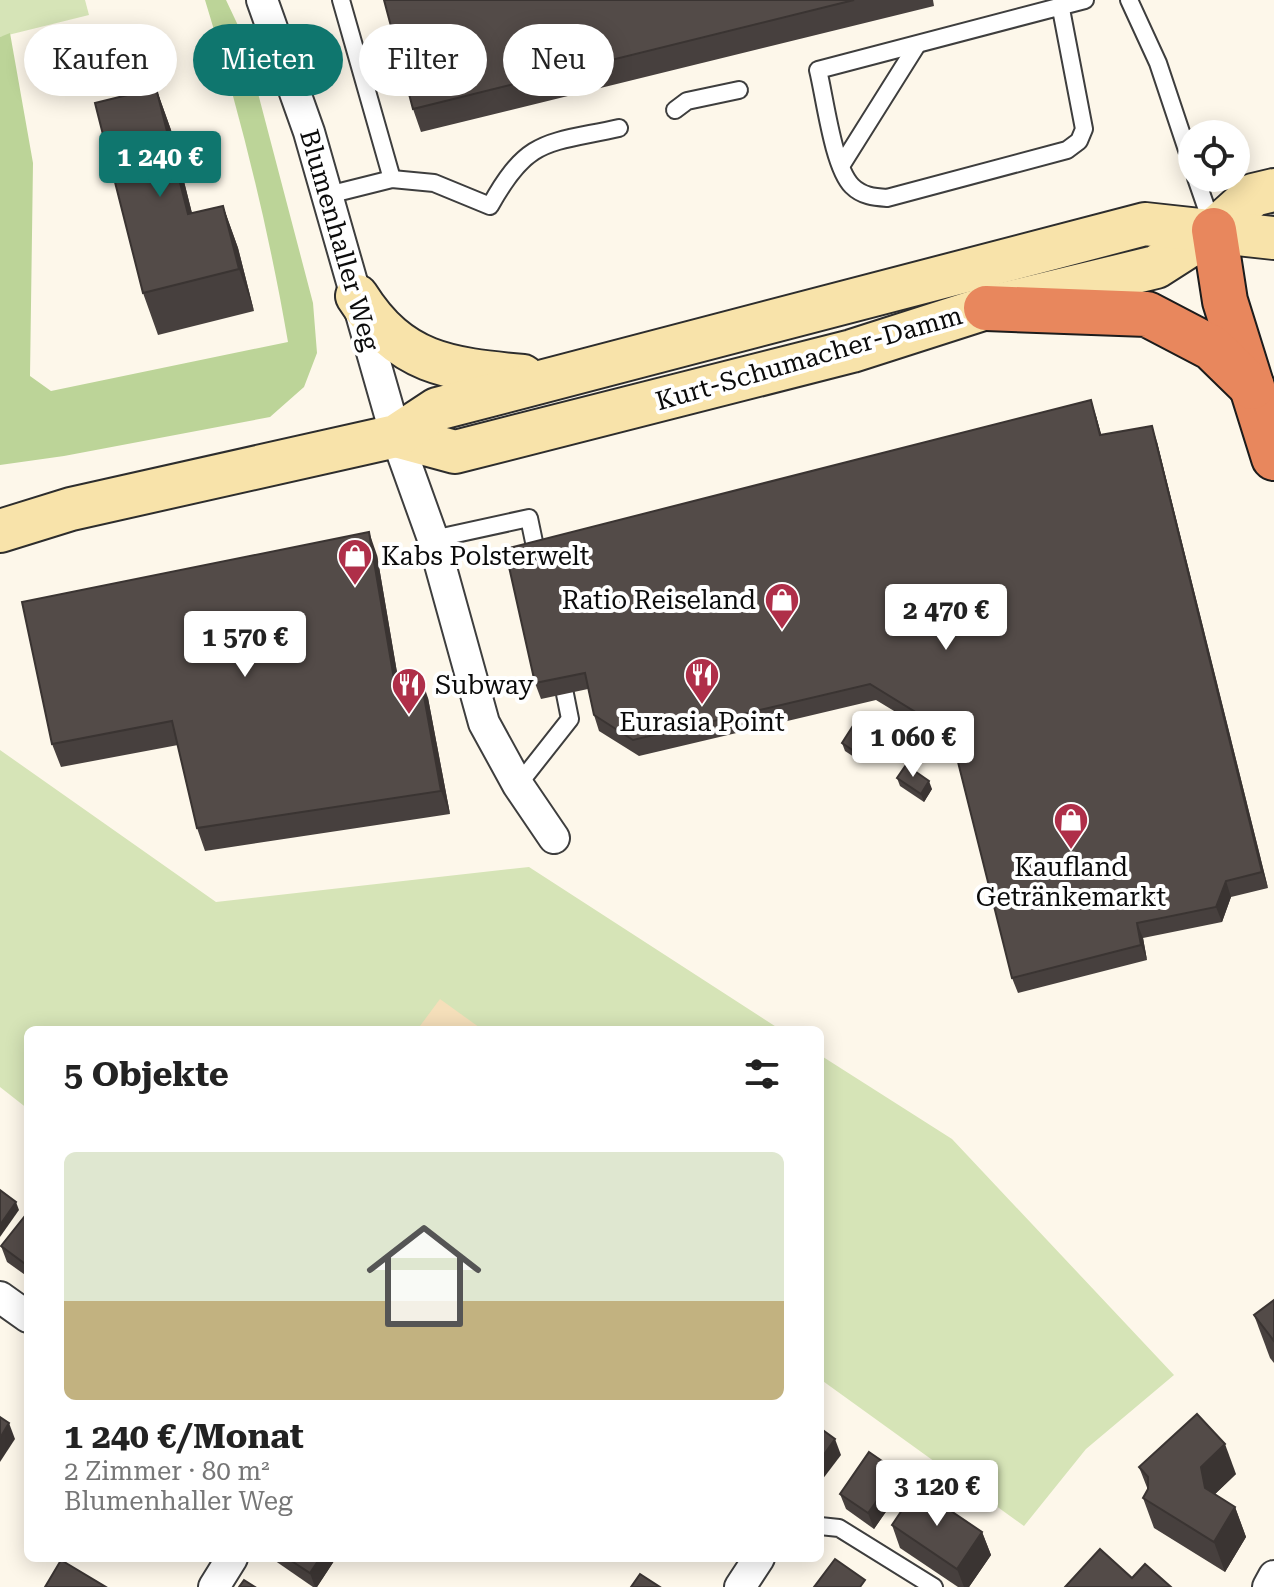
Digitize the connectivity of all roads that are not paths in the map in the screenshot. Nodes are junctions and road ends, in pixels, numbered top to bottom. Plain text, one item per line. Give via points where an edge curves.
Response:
1 (262, 0) edge
2 (341, 0) edge
3 (1129, 0) edge
4 (1089, 1) edge
5 (1061, 9) junction
6 (917, 45) junction
7 (739, 90) dead end
8 (675, 110) dead end
9 (1178, 123) edge
10 (619, 128) dead end
11 (841, 166) junction
12 (392, 179) junction
13 (1274, 190) edge
14 (1201, 192) edge
15 (328, 195) junction
16 (1214, 230) junction
17 (1274, 238) edge
18 (357, 296) junction
19 (986, 308) junction
20 (552, 379) junction
21 (1252, 387) junction
22 (396, 436) junction
23 (1274, 458) edge
24 (0, 504) edge
25 (71, 509) junction
26 (0, 531) edge
27 (433, 539) junction
28 (542, 580) edge
29 (558, 657) edge
30 (518, 785) junction
31 (554, 838) dead end
32 (0, 1297) edge
33 (24, 1314) edge
34 (824, 1526) edge
35 (230, 1562) edge
36 (756, 1562) edge
37 (1274, 1576) edge
38 (214, 1587) edge
39 (740, 1587) edge
40 (934, 1587) edge
41 (1268, 1587) edge

1 - 15 street, Blumenhaller Weg
2 - 12 lane
3 - 9 lane
4 - 5 lane
5 - 6 lane
5 - 11 lane via 1084,129 1067,150 887,198 868,196 851,185
6 - 11 lane
6 - 11 lane via 818,70
7 - 8 lane via 687,101
10 - 12 lane via 526,154 510,169 490,206 434,183
12 - 15 lane
13 - 16 main road, Kurt-Schumacher-Damm via 1253,195
14 - 16 lane
15 - 18 street, Blumenhaller Weg
16 - 17 main road, Kurt-Schumacher-Damm
16 - 19 main road, Kurt-Schumacher-Damm via 1156,267
16 - 20 main road, Kurt-Schumacher-Damm via 1145,224
16 - 21 highway via 1225,301
18 - 20 main road via 394,343 425,360 461,370
18 - 22 street, Blumenhaller Weg
19 - 21 highway via 1147,314 1212,348
19 - 22 main road, Kurt-Schumacher-Damm via 852,351 455,452
20 - 22 main road, Kurt-Schumacher-Damm via 437,409
21 - 23 highway
22 - 25 main road, Kurt-Schumacher-Damm
22 - 27 street, Blumenhaller Weg
24 - 25 main road, Kurt-Schumacher-Damm
25 - 26 main road, Kurt-Schumacher-Damm
27 - 28 lane via 529,518
27 - 30 street, Blumenhaller Weg via 484,723
29 - 30 lane via 570,719
30 - 31 street, Blumenhaller Weg
32 - 33 street
34 - 40 lane via 839,1528
35 - 38 street
36 - 39 street
37 - 41 street

